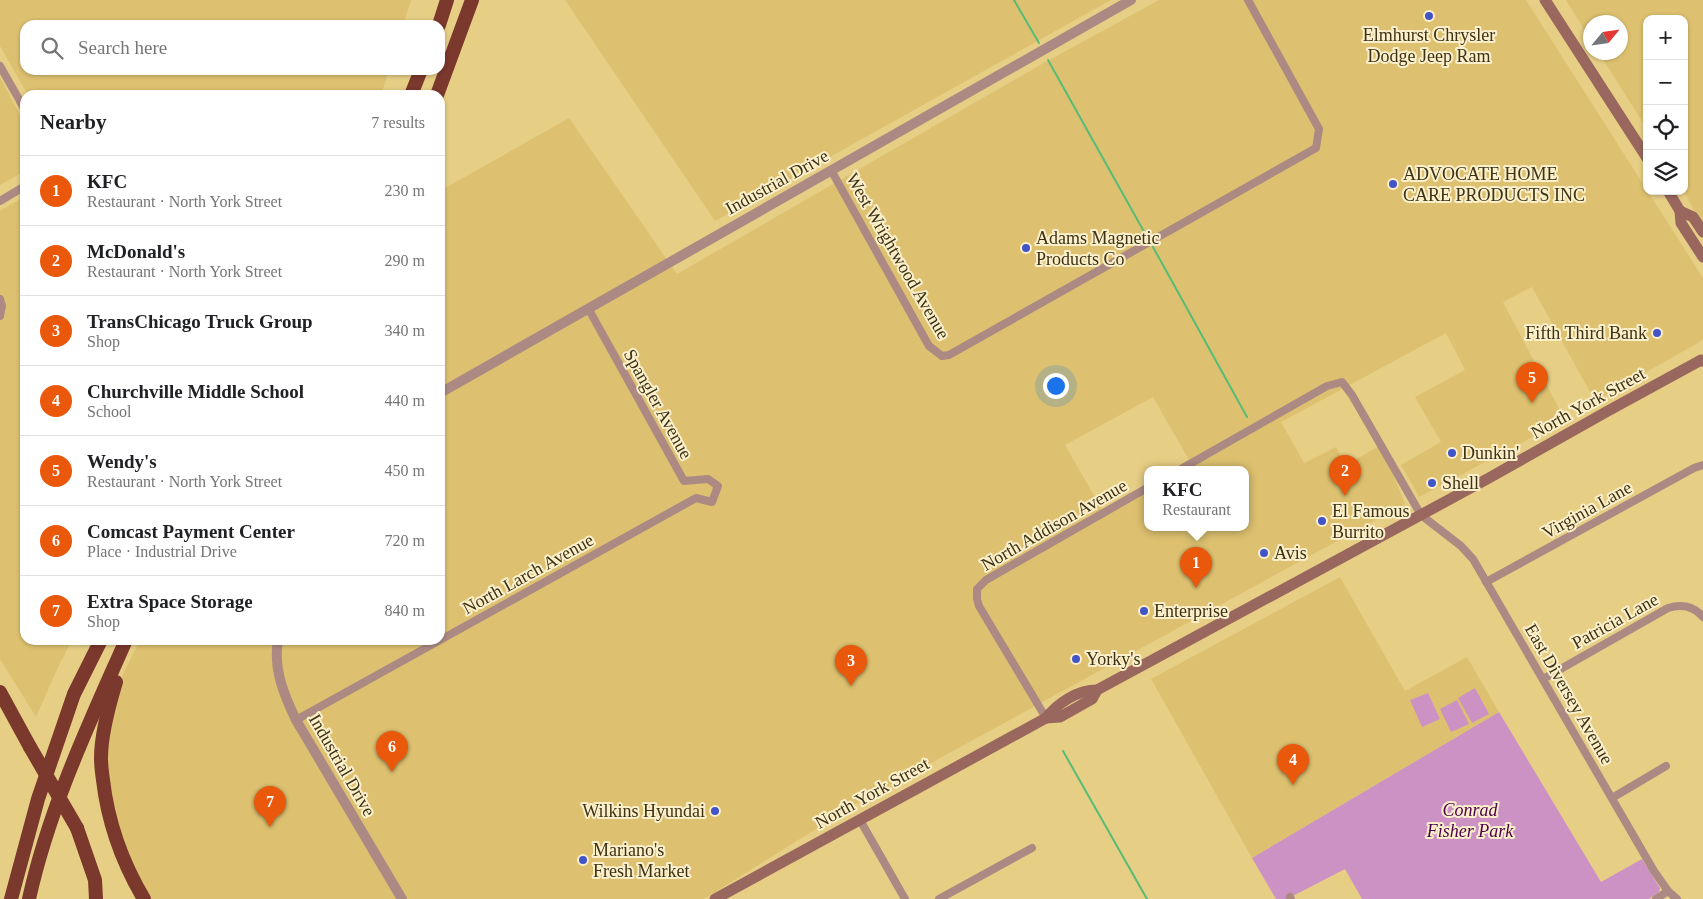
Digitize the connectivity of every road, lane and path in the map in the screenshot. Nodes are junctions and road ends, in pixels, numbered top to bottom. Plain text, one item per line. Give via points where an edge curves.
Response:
1 (447, 0) edge
2 (472, 0) edge
3 (1131, 0) edge
4 (1248, 0) edge
5 (1545, 0) edge
6 (441, 20) edge
7 (0, 66) edge
8 (445, 73) edge
9 (420, 75) edge
10 (444, 75) edge
11 (413, 90) edge
12 (439, 90) edge
13 (20, 101) edge
14 (1643, 152) edge
15 (831, 170) junction
16 (20, 189) edge
17 (1670, 195) edge
18 (0, 200) edge
19 (1680, 211) junction
20 (1703, 232) edge
21 (1703, 257) edge
22 (0, 299) edge
23 (588, 308) junction
24 (0, 316) edge
25 (1702, 358) edge
26 (445, 390) edge
27 (1703, 465) edge
28 (1186, 466) edge
29 (1144, 490) edge
30 (696, 498) joint
31 (1421, 515) junction
32 (1486, 582) junction
33 (1703, 617) edge
34 (445, 637) edge
35 (98, 645) edge
36 (126, 645) edge
37 (127, 645) edge
38 (277, 645) edge
39 (431, 645) edge
40 (1543, 680) junction
41 (0, 692) edge
42 (1046, 718) junction
43 (296, 720) junction
44 (1666, 766) dead end
45 (1612, 798) junction
46 (860, 820) junction
47 (1032, 848) dead end
48 (1668, 891) junction
49 (11, 899) edge
50 (29, 899) edge
51 (96, 899) edge
52 (144, 899) edge
53 (402, 899) edge
54 (716, 899) edge
55 (905, 899) edge
56 (939, 899) edge
57 (1656, 899) edge
58 (1677, 899) edge

1 - 6 highway
2 - 8 highway
3 - 15 street, Industrial Drive
4 - 15 street, West Wrightwood Avenue via 1319,129 1316,148 949,355 942,356 929,346
5 - 14 main road
7 - 13 street
9 - 11 highway
10 - 12 highway
15 - 23 street, Industrial Drive
16 - 18 street
17 - 19 main road
19 - 20 main road via 1693,216
19 - 21 main road via 1681,223
22 - 24 street
23 - 26 street, Industrial Drive
23 - 30 street, Spangler Avenue via 684,481 708,479 718,486 712,502
25 - 31 main road, North York Street
27 - 32 street, Virginia Lane
28 - 31 street via 1327,386 1342,382
29 - 42 street, North Addison Avenue via 986,580 977,589 979,606
30 - 34 street, North Larch Avenue
31 - 32 street, East Diversey Avenue via 1461,546
31 - 42 main road, North York Street via 1097,690 1086,690 1056,706
32 - 40 street, East Diversey Avenue
33 - 40 street, Patricia Lane via 1688,606 1668,608
35 - 49 highway via 74,694 38,799
36 - 50 highway via 71,766 36,868
37 - 52 highway via 108,708 100,757 111,828
38 - 43 street, Industrial Drive via 279,680
39 - 43 street, North Larch Avenue
40 - 45 street, East Diversey Avenue
41 - 51 highway, bridge via 77,828 95,880
42 - 46 main road, North York Street
43 - 53 street, Industrial Drive
44 - 45 street
45 - 48 street, East Diversey Avenue
46 - 54 main road, North York Street
46 - 55 street
47 - 56 street
48 - 57 street
48 - 58 street, East Diversey Avenue

